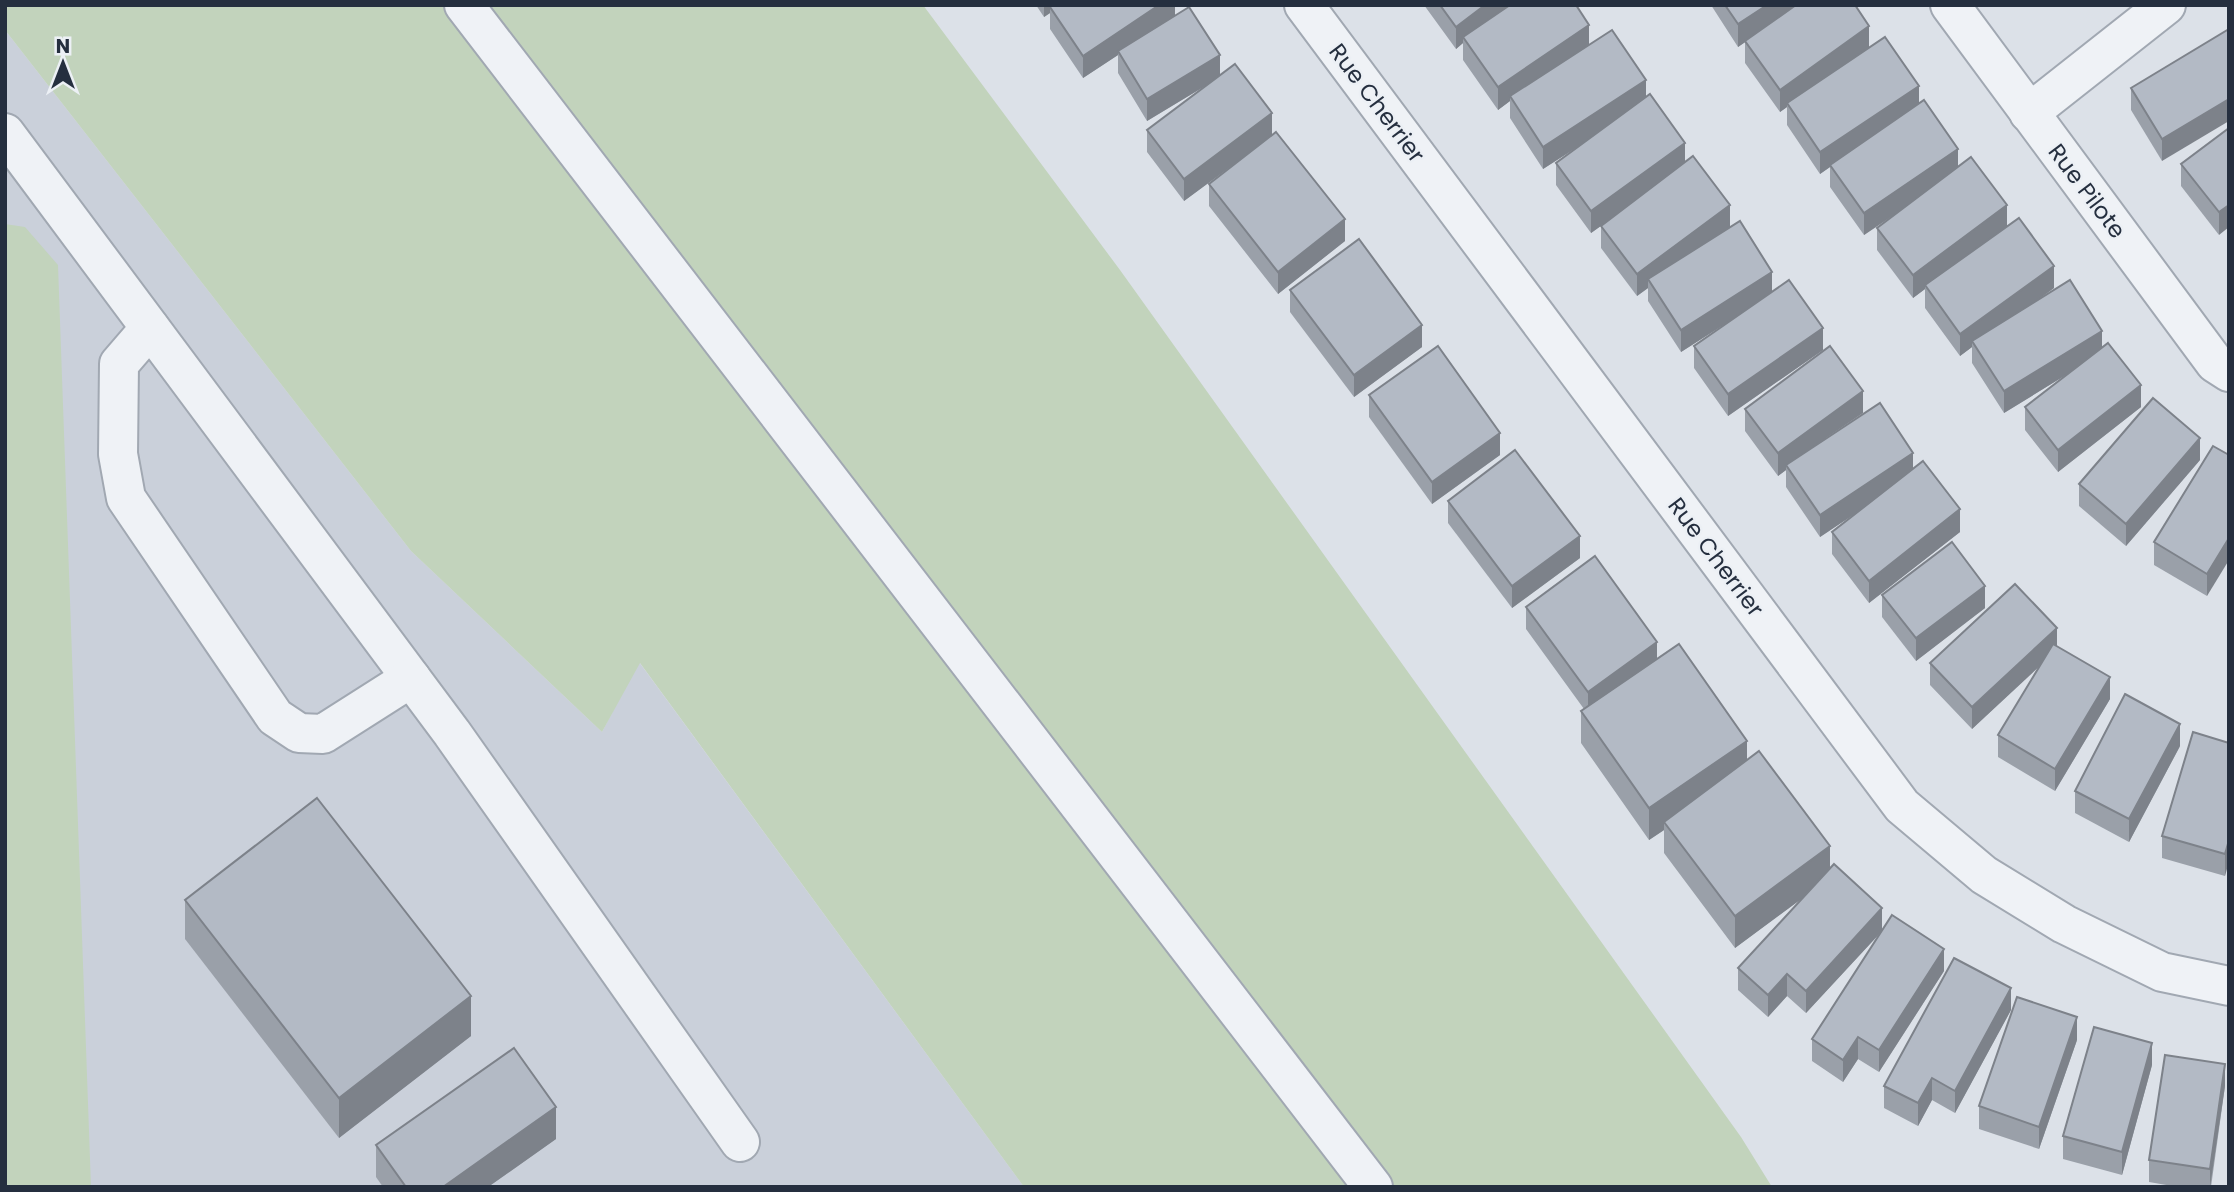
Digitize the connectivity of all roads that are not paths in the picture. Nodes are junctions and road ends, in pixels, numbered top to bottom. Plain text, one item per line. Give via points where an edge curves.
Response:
1 (464, 5) edge
2 (1304, 5) edge
3 (1950, 5) edge
4 (2166, 5) edge
5 (2029, 113) junction
6 (5, 133) edge
7 (150, 328) junction
8 (2229, 372) edge
9 (411, 678) junction
10 (2229, 986) edge
11 (740, 1142) dead end
12 (1373, 1187) edge

1 - 12 street
2 - 10 street, Rue Cherrier via 1902,806 1984,875 2064,924 2162,972
3 - 5 street, Rue Pilote
4 - 5 street
5 - 8 street, Rue Pilote via 2215,363
6 - 7 street
7 - 9 street
7 - 9 street via 119,363 118,454 126,498 275,717 299,733 323,734
9 - 11 street

